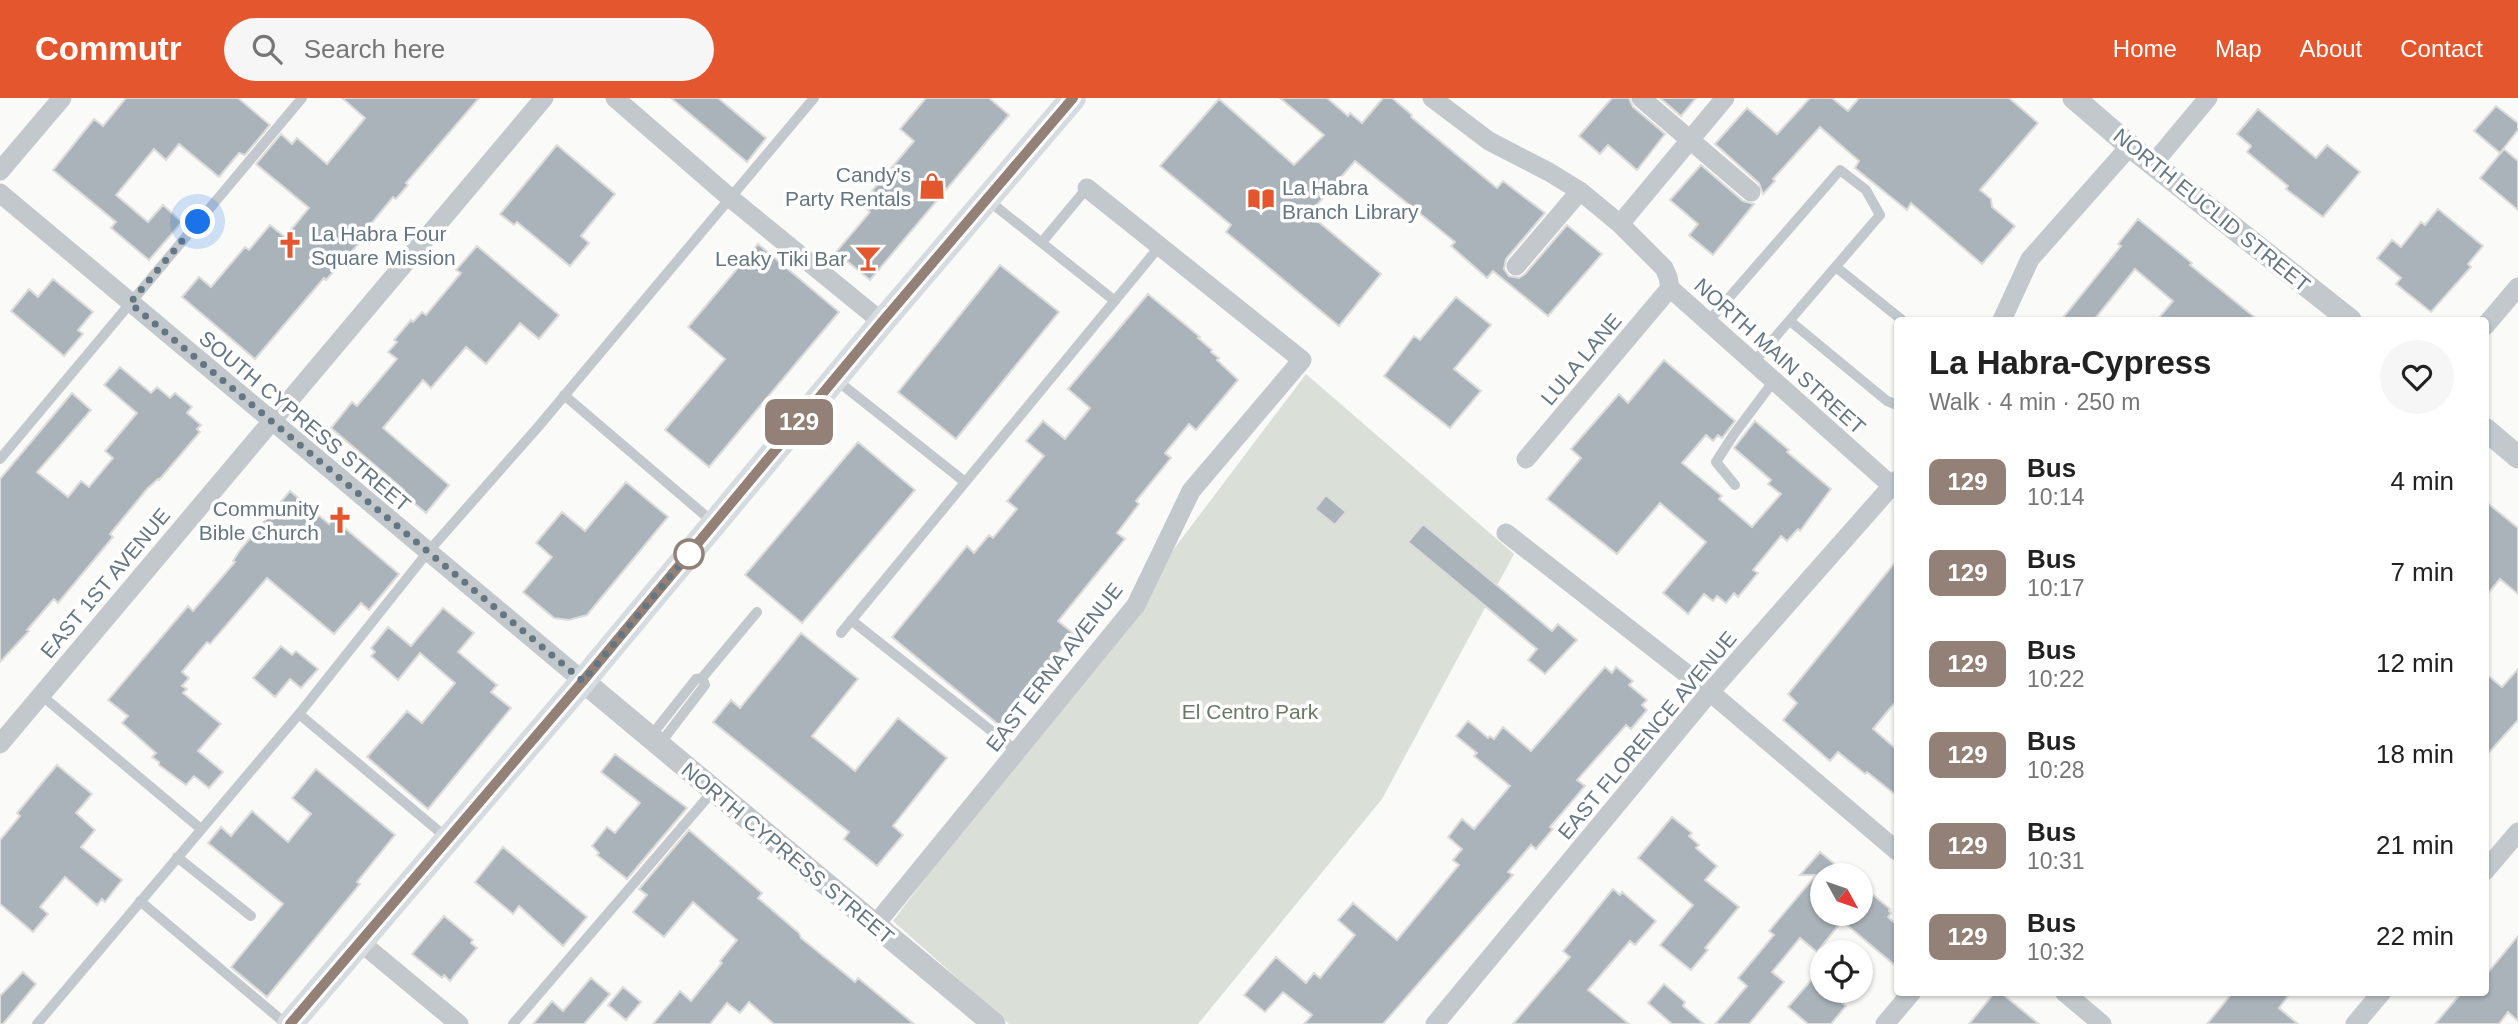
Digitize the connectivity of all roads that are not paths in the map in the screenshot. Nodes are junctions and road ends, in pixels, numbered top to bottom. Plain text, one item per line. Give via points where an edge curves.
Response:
1 (62, 98) edge
2 (302, 98) edge
3 (544, 98) edge
4 (615, 98) edge
5 (814, 98) edge
6 (1073, 98) edge
7 (1432, 98) edge
8 (1641, 98) edge
9 (1725, 98) edge
10 (2074, 98) edge
11 (2208, 98) edge
12 (1690, 139) junction
13 (2130, 146) junction
14 (2153, 164) junction
15 (0, 171) edge
16 (1087, 188) joint
17 (1580, 191) junction
18 (1751, 192) dead end
19 (0, 194) edge
20 (729, 197) junction
21 (986, 200) junction
22 (1620, 224) junction
23 (1042, 242) junction
24 (1159, 247) junction
25 (1516, 266) dead end
26 (1836, 267) junction
27 (2518, 287) edge
28 (1670, 288) junction
29 (1115, 301) junction
30 (130, 303) junction
31 (1898, 317) edge
32 (2003, 317) edge
33 (2346, 317) edge
34 (1790, 321) junction
35 (2489, 321) edge
36 (882, 322) junction
37 (1707, 323) junction
38 (1753, 364) junction
39 (835, 379) junction
40 (1773, 382) junction
41 (564, 395) junction
42 (1894, 404) edge
43 (271, 421) junction
44 (2489, 432) edge
45 (2518, 457) edge
46 (0, 459) edge
47 (1527, 459) dead end
48 (965, 482) junction
49 (1894, 482) edge
50 (1894, 484) edge
51 (1735, 485) dead end
52 (715, 523) junction
53 (1506, 533) dead end
54 (427, 553) junction
55 (757, 612) dead end
56 (851, 620) junction
57 (841, 633) dead end
58 (583, 681) junction
59 (1710, 692) junction
60 (41, 695) junction
61 (299, 714) junction
62 (654, 741) junction
63 (0, 744) edge
64 (1017, 751) junction
65 (713, 790) junction
66 (201, 829) junction
67 (2518, 832) edge
68 (447, 838) junction
69 (1894, 848) edge
70 (177, 857) junction
71 (2489, 866) edge
72 (140, 901) junction
73 (251, 916) dead end
74 (875, 925) junction
75 (359, 941) junction
76 (1909, 996) edge
77 (2069, 996) edge
78 (2379, 996) edge
79 (37, 1024) edge
80 (288, 1024) edge
81 (459, 1024) edge
82 (513, 1024) edge
83 (994, 1024) edge
84 (1435, 1024) edge
85 (1885, 1024) edge
86 (2102, 1024) edge
87 (2355, 1024) edge

1 - 15 street
2 - 30 lane
3 - 43 street, EAST 1ST AVENUE
4 - 20 street
5 - 20 lane
6 - 21 main road
7 - 17 street, NORTH MAIN STREET via 1489,141
8 - 12 street
9 - 12 street
10 - 13 street, NORTH EUCLID STREET
11 - 14 street
12 - 18 street
12 - 22 street
13 - 14 street, NORTH EUCLID STREET
13 - 32 street via 2030,259
14 - 33 street, NORTH EUCLID STREET
16 - 23 lane
16 - 24 street
17 - 22 street, NORTH MAIN STREET
17 - 25 street
19 - 30 street, SOUTH CYPRESS STREET
20 - 36 street
20 - 41 lane
21 - 23 lane
21 - 36 main road
22 - 28 street, NORTH MAIN STREET via 1664,268
23 - 29 lane
24 - 29 lane
24 - 64 street, EAST ERNA AVENUE via 1302,360 1191,491 1136,606
26 - 31 lane
26 - 34 lane
26 - 37 lane via 1880,215 1866,190 1840,170
27 - 35 street
28 - 37 street, NORTH MAIN STREET
28 - 47 street, LULA LANE
29 - 48 lane
30 - 43 street, SOUTH CYPRESS STREET
30 - 46 lane
34 - 38 lane
34 - 42 lane
36 - 39 main road
37 - 38 street, NORTH MAIN STREET
38 - 40 street, NORTH MAIN STREET
39 - 48 lane
39 - 52 main road
40 - 49 street, NORTH MAIN STREET
40 - 51 lane via 1716,462
41 - 52 lane
41 - 54 lane
43 - 54 street, SOUTH CYPRESS STREET
43 - 60 street, EAST 1ST AVENUE
44 - 45 street
48 - 56 lane
50 - 59 street, EAST FLORENCE AVENUE
52 - 58 main road
53 - 59 street
54 - 58 street, SOUTH CYPRESS STREET
54 - 61 lane
55 - 62 lane via 702,678 695,679
56 - 57 lane
56 - 64 lane
58 - 62 street, NORTH CYPRESS STREET
58 - 68 main road
59 - 69 street
59 - 84 street, EAST FLORENCE AVENUE
60 - 63 street, EAST 1ST AVENUE
60 - 66 lane
61 - 66 lane
61 - 68 lane
62 - 65 street, NORTH CYPRESS STREET
64 - 74 street, EAST ERNA AVENUE
65 - 74 street, NORTH CYPRESS STREET
65 - 82 lane
66 - 70 lane
67 - 71 street
68 - 75 main road
70 - 72 lane
70 - 73 lane
72 - 79 lane
72 - 80 lane
74 - 83 street, NORTH CYPRESS STREET
75 - 80 main road
75 - 81 street
76 - 85 street
77 - 86 street
78 - 87 street

